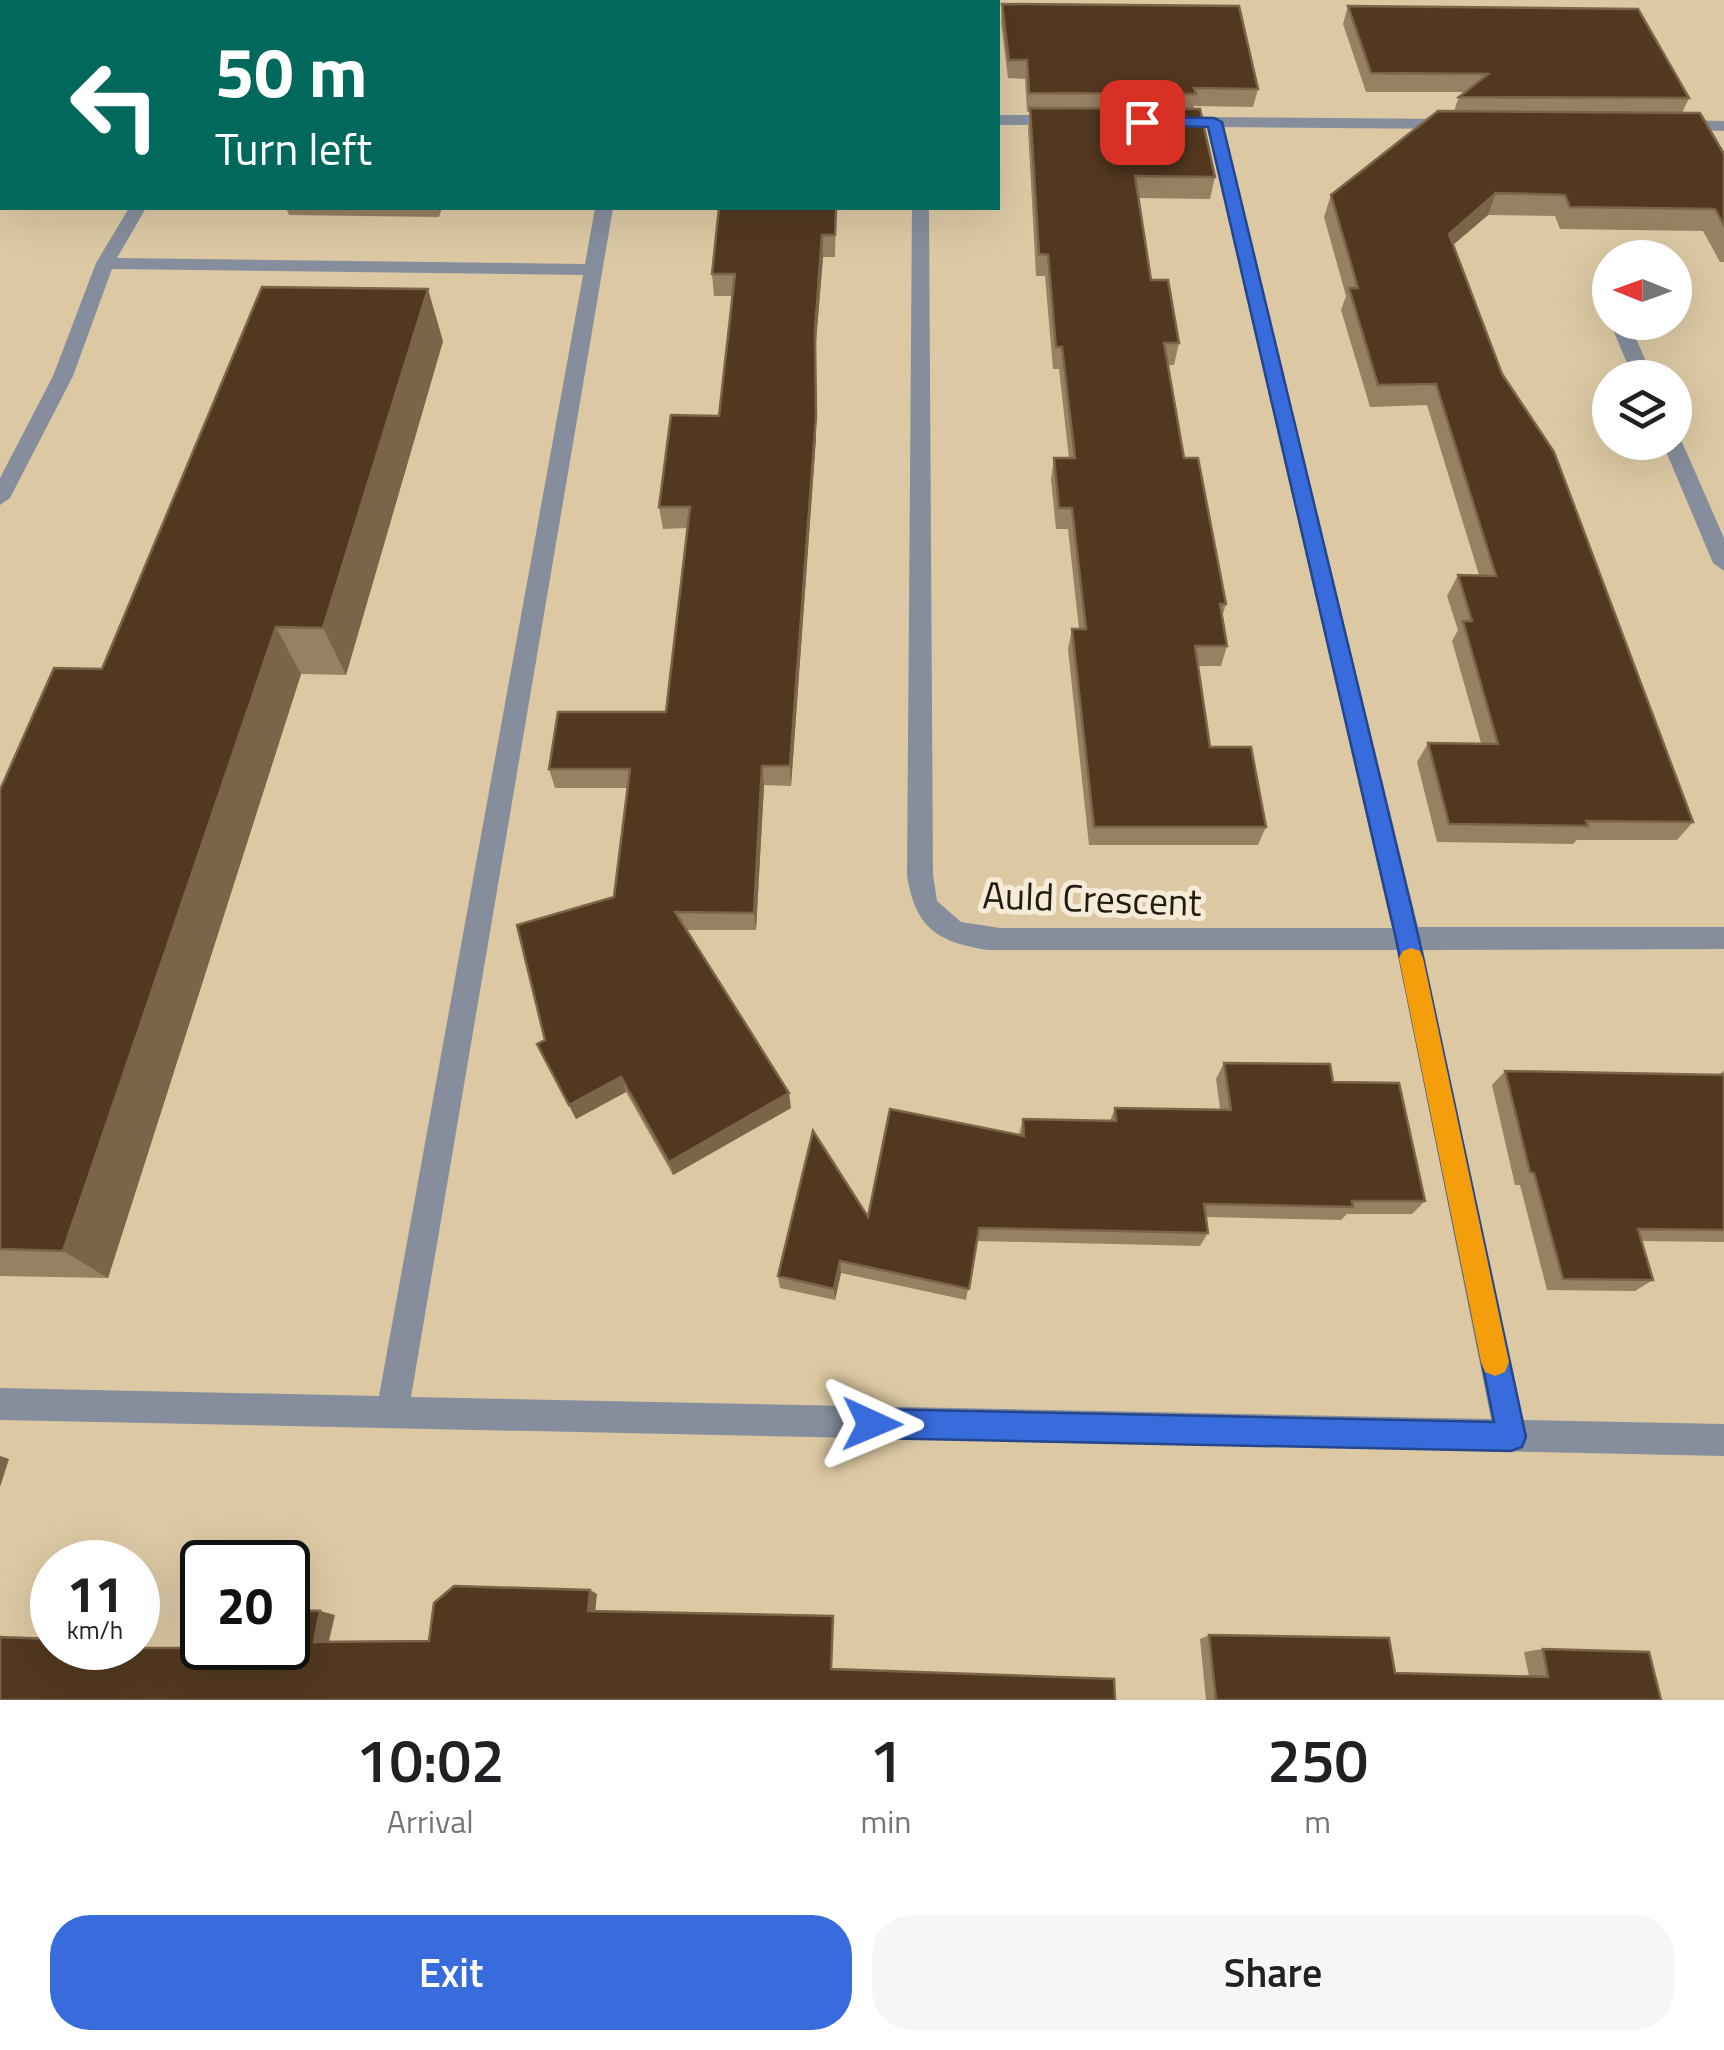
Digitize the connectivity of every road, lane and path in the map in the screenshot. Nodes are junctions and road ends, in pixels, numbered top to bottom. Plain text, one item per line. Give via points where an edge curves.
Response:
1 (1000, 120) edge
2 (1076, 120) edge
3 (1174, 122) edge
4 (1214, 122) junction
5 (1469, 124) edge
6 (1646, 125) edge
7 (1724, 126) edge
8 (136, 210) edge
9 (604, 210) edge
10 (920, 210) edge
11 (105, 263) junction
12 (590, 270) junction
13 (1680, 460) edge
14 (0, 498) edge
15 (1724, 562) edge
16 (1724, 938) edge
17 (1408, 939) junction
18 (0, 1404) edge
19 (392, 1413) junction
20 (1511, 1437) junction
21 (1724, 1440) edge

1 - 2 street
3 - 4 street
4 - 5 street
4 - 17 street
6 - 7 street
8 - 11 street
9 - 12 street
10 - 17 street, Auld Crescent via 920,875 926,906 944,926 978,938
11 - 12 street
11 - 14 street via 63,376
12 - 19 street
13 - 15 street
16 - 17 street, Auld Crescent
17 - 20 street
18 - 19 street
19 - 20 street
20 - 21 street

